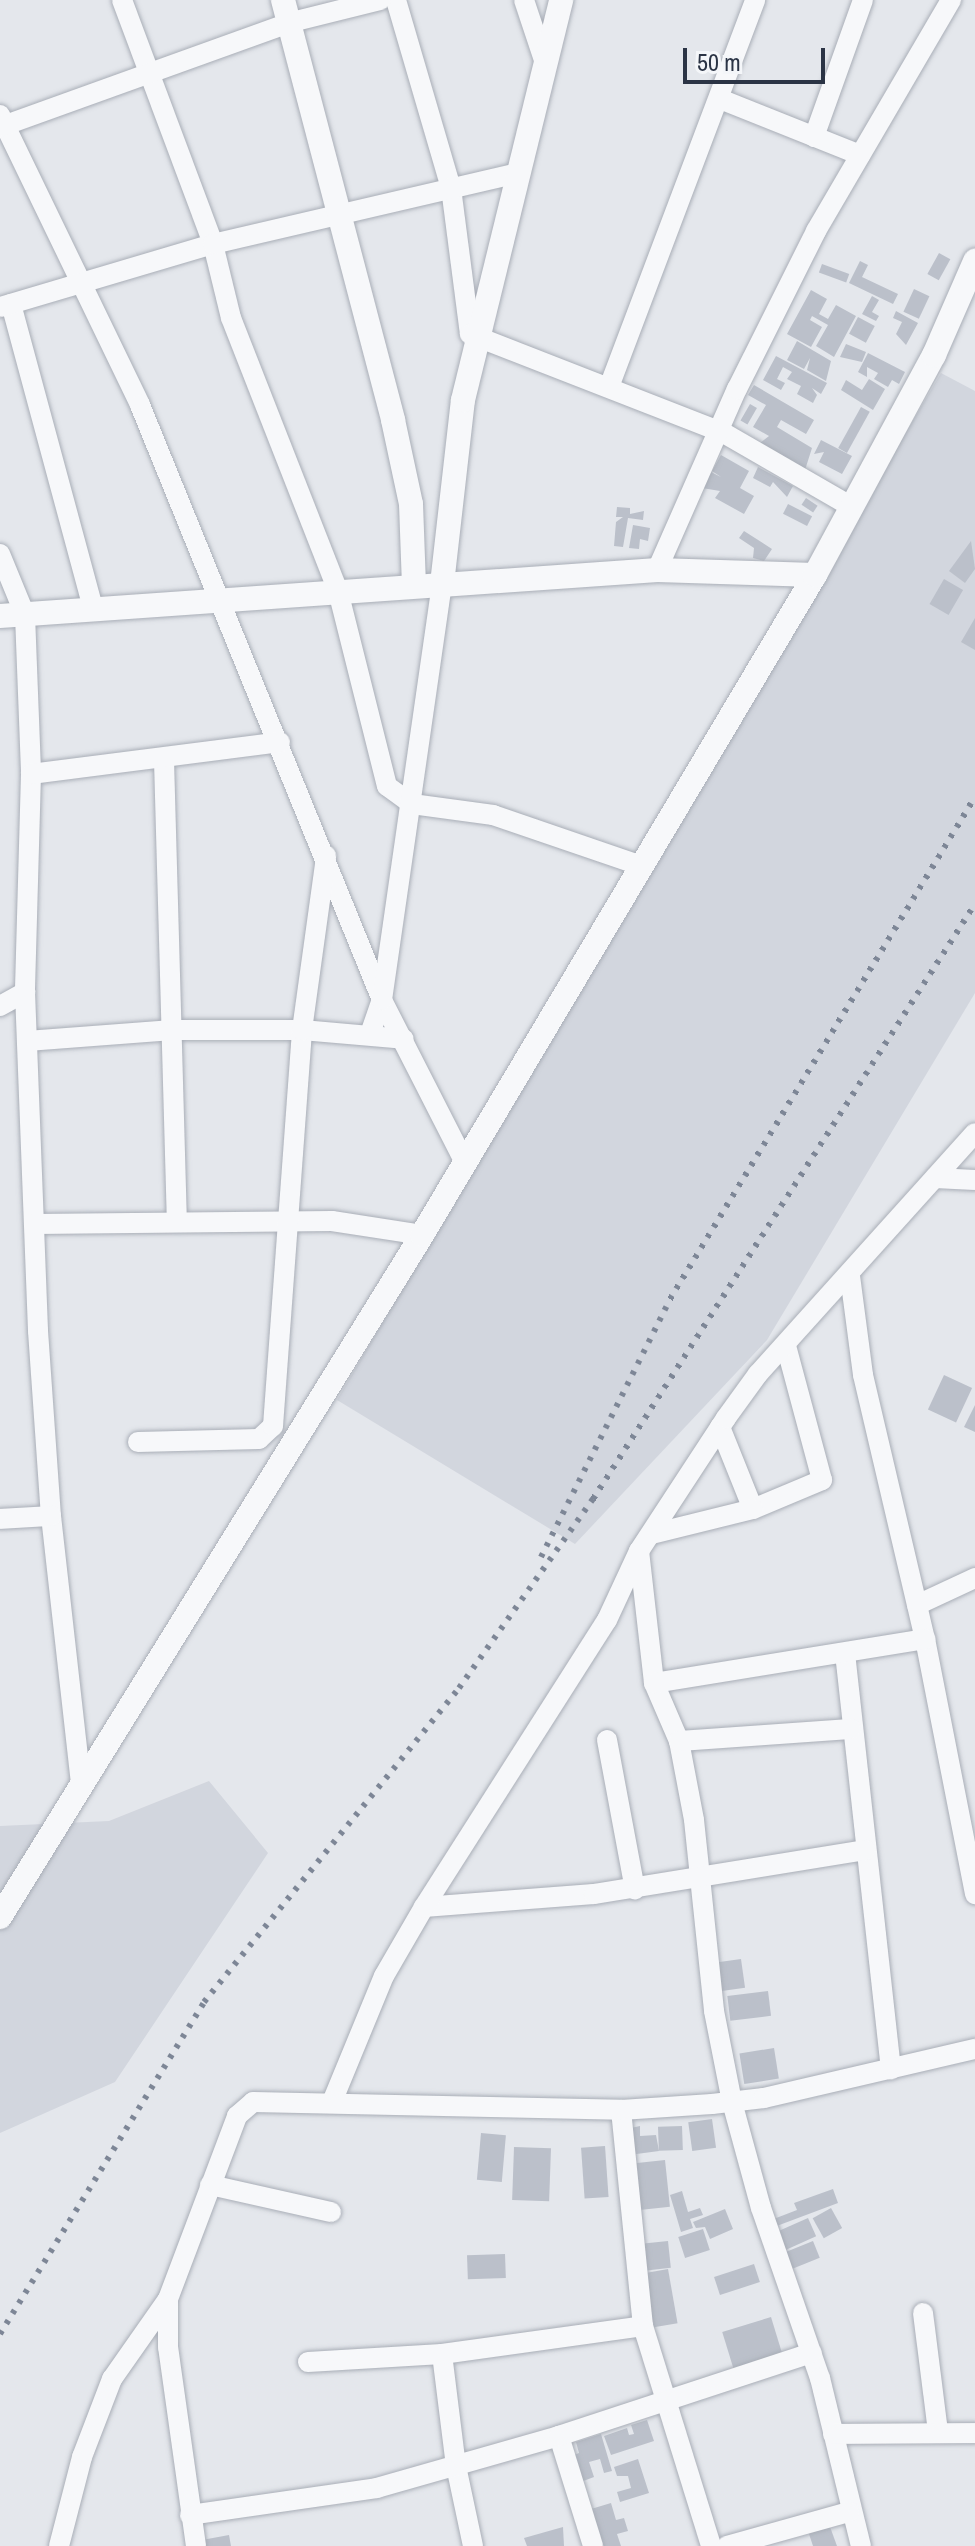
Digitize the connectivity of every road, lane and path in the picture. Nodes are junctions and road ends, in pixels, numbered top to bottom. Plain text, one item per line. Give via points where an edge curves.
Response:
1 (122, 0) edge
2 (380, 0) edge
3 (396, 0) edge
4 (524, 0) edge
5 (561, 0) edge
6 (755, 0) edge
7 (863, 0) edge
8 (951, 0) edge
9 (288, 11) edge
10 (545, 63) junction
11 (147, 72) junction
12 (720, 99) junction
13 (1, 123) edge
14 (814, 137) junction
15 (860, 155) junction
16 (517, 173) junction
17 (451, 188) junction
18 (342, 210) junction
19 (213, 244) junction
20 (975, 261) edge
21 (82, 283) junction
22 (6, 306) edge
23 (478, 340) junction
24 (609, 387) junction
25 (722, 432) junction
26 (852, 507) junction
27 (0, 554) edge
28 (657, 570) junction
29 (815, 575) junction
30 (442, 584) junction
31 (414, 586) junction
32 (338, 591) junction
33 (219, 600) junction
34 (93, 608) junction
35 (25, 615) junction
36 (0, 616) edge
37 (280, 742) junction
38 (164, 760) junction
39 (31, 774) junction
40 (412, 804) junction
41 (326, 856) junction
42 (642, 866) junction
43 (25, 992) junction
44 (382, 1000) junction
45 (0, 1006) edge
46 (173, 1030) junction
47 (302, 1030) junction
48 (370, 1034) junction
49 (404, 1039) junction
50 (27, 1041) junction
51 (975, 1133) edge
52 (465, 1163) junction
53 (935, 1178) junction
54 (975, 1180) edge
55 (177, 1221) junction
56 (284, 1221) junction
57 (35, 1224) junction
58 (422, 1235) junction
59 (850, 1276) junction
60 (786, 1346) junction
61 (720, 1427) junction
62 (138, 1442) dead end
63 (753, 1509) junction
64 (51, 1516) junction
65 (0, 1519) edge
66 (652, 1534) junction
67 (639, 1551) junction
68 (975, 1578) edge
69 (917, 1605) junction
70 (925, 1639) junction
71 (845, 1653) junction
72 (654, 1683) junction
73 (851, 1729) junction
74 (607, 1740) dead end
75 (679, 1741) junction
76 (81, 1785) junction
77 (865, 1850) junction
78 (700, 1875) junction
79 (635, 1889) junction
80 (975, 1894) edge
81 (424, 1907) junction
82 (0, 1917) edge
83 (975, 2049) edge
84 (891, 2069) junction
85 (332, 2102) junction
86 (732, 2102) junction
87 (621, 2110) junction
88 (210, 2185) junction
89 (331, 2212) dead end
90 (168, 2299) junction
91 (923, 2313) dead end
92 (643, 2326) junction
93 (812, 2353) junction
94 (442, 2354) junction
95 (308, 2362) dead end
96 (669, 2400) junction
97 (938, 2432) junction
98 (975, 2433) edge
99 (833, 2434) junction
100 (559, 2436) junction
101 (456, 2466) junction
102 (849, 2512) junction
103 (190, 2515) junction
104 (65, 2523) junction
105 (59, 2546) edge
106 (67, 2546) edge
107 (196, 2546) edge
108 (473, 2546) edge
109 (593, 2546) edge
110 (711, 2546) edge
111 (727, 2546) edge
112 (861, 2546) edge

1 - 11 street
2 - 9 street
3 - 17 street
4 - 10 street
5 - 10 street
6 - 12 street
7 - 14 street
8 - 15 street
9 - 11 street
9 - 18 street
10 - 16 street
11 - 13 street
11 - 19 street
12 - 14 street
12 - 24 street
13 - 21 street
14 - 15 street
15 - 25 street via 801,260
16 - 17 street
16 - 23 street
17 - 18 street via 397,205
17 - 23 street via 467,325
18 - 19 street
18 - 31 street via 411,504
19 - 21 street
19 - 32 street via 231,318
20 - 26 street via 934,355
21 - 22 street
21 - 33 street via 140,405
22 - 34 street
23 - 24 street
23 - 30 street via 463,400
24 - 25 street
25 - 26 street
25 - 28 street
26 - 29 street
27 - 35 street
28 - 29 street
28 - 30 street
29 - 42 street
30 - 31 street
30 - 40 street
31 - 32 street
32 - 33 street
32 - 40 street via 379,771 387,786
33 - 34 street
33 - 37 street
34 - 35 street
35 - 36 street
35 - 39 street
37 - 38 street
37 - 41 street
38 - 39 street
38 - 46 street
39 - 43 street
40 - 42 street via 493,815
40 - 44 street
41 - 44 street
41 - 47 street
42 - 52 street
43 - 45 street
43 - 50 street
44 - 48 street
44 - 49 street
46 - 47 street
46 - 50 street
46 - 55 street
47 - 48 street
47 - 56 street
48 - 49 street
49 - 52 street
50 - 57 street
51 - 53 street
52 - 58 street
53 - 54 street
53 - 59 street
55 - 56 street
55 - 57 street
56 - 58 street via 368,1224
56 - 62 street via 270,1432 259,1439
57 - 64 street
58 - 76 street
59 - 60 street
59 - 69 street via 863,1375
60 - 61 street via 758,1374
60 - 63 street via 822,1480
61 - 63 street
61 - 66 street
63 - 66 street
64 - 65 street
64 - 76 street
66 - 67 street
67 - 72 street
67 - 81 street via 607,1620
68 - 69 street
69 - 70 street
70 - 71 street
70 - 80 street
71 - 72 street
71 - 73 street
72 - 75 street
73 - 75 street
73 - 77 street
74 - 79 street
75 - 78 street
76 - 82 street
77 - 78 street
77 - 84 street
78 - 79 street
78 - 86 street via 714,2011
79 - 81 street
81 - 85 street via 384,1976
83 - 84 street
84 - 86 street
85 - 87 street
85 - 88 street via 253,2102 237,2116
86 - 87 street
86 - 93 street via 761,2208
87 - 92 street
88 - 89 street
88 - 90 street
90 - 103 street via 168,2347
90 - 104 street via 112,2379 82,2457
91 - 97 street
92 - 94 street
92 - 96 street
93 - 96 street
93 - 99 street
94 - 95 street
94 - 101 street
96 - 100 street
96 - 110 street
97 - 98 street
97 - 99 street
99 - 102 street
100 - 101 street
100 - 109 street
101 - 103 street via 377,2488
101 - 108 street
102 - 111 street
102 - 112 street
103 - 107 street
104 - 105 street
104 - 106 street

